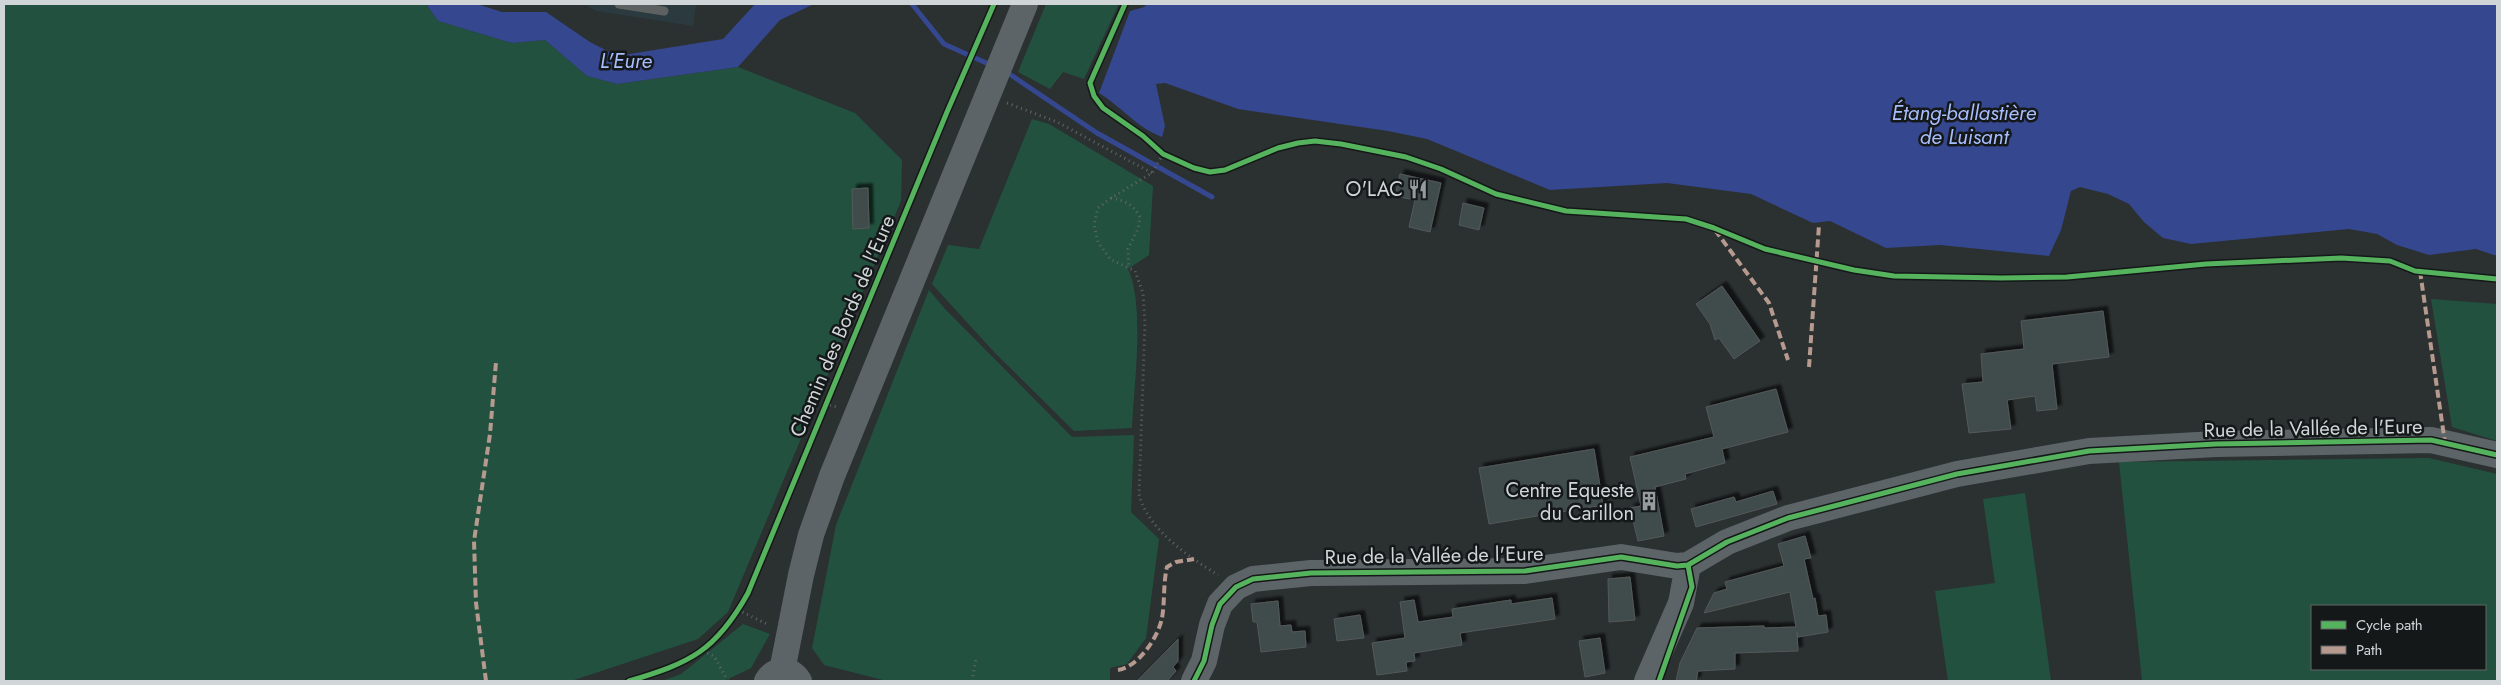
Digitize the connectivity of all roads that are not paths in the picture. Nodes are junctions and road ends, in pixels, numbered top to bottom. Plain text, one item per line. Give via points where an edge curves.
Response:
1 (619, 4) edge
2 (1025, 4) edge
3 (664, 11) dead end
4 (2497, 455) edge
5 (1688, 565) junction
6 (783, 678) edge
7 (1194, 681) edge
8 (1647, 681) edge

1 - 3 lane
2 - 6 street via 811,535
4 - 5 street, Rue de la Vallée de l'Eure via 2431,440 2216,444 2089,451 1957,474 1788,518 1727,542
5 - 7 street, Rue de la Vallée de l'Eure via 1676,566 1621,556 1524,572 1310,573 1253,579 1236,586 1220,604 1204,661
5 - 8 street via 1681,603

